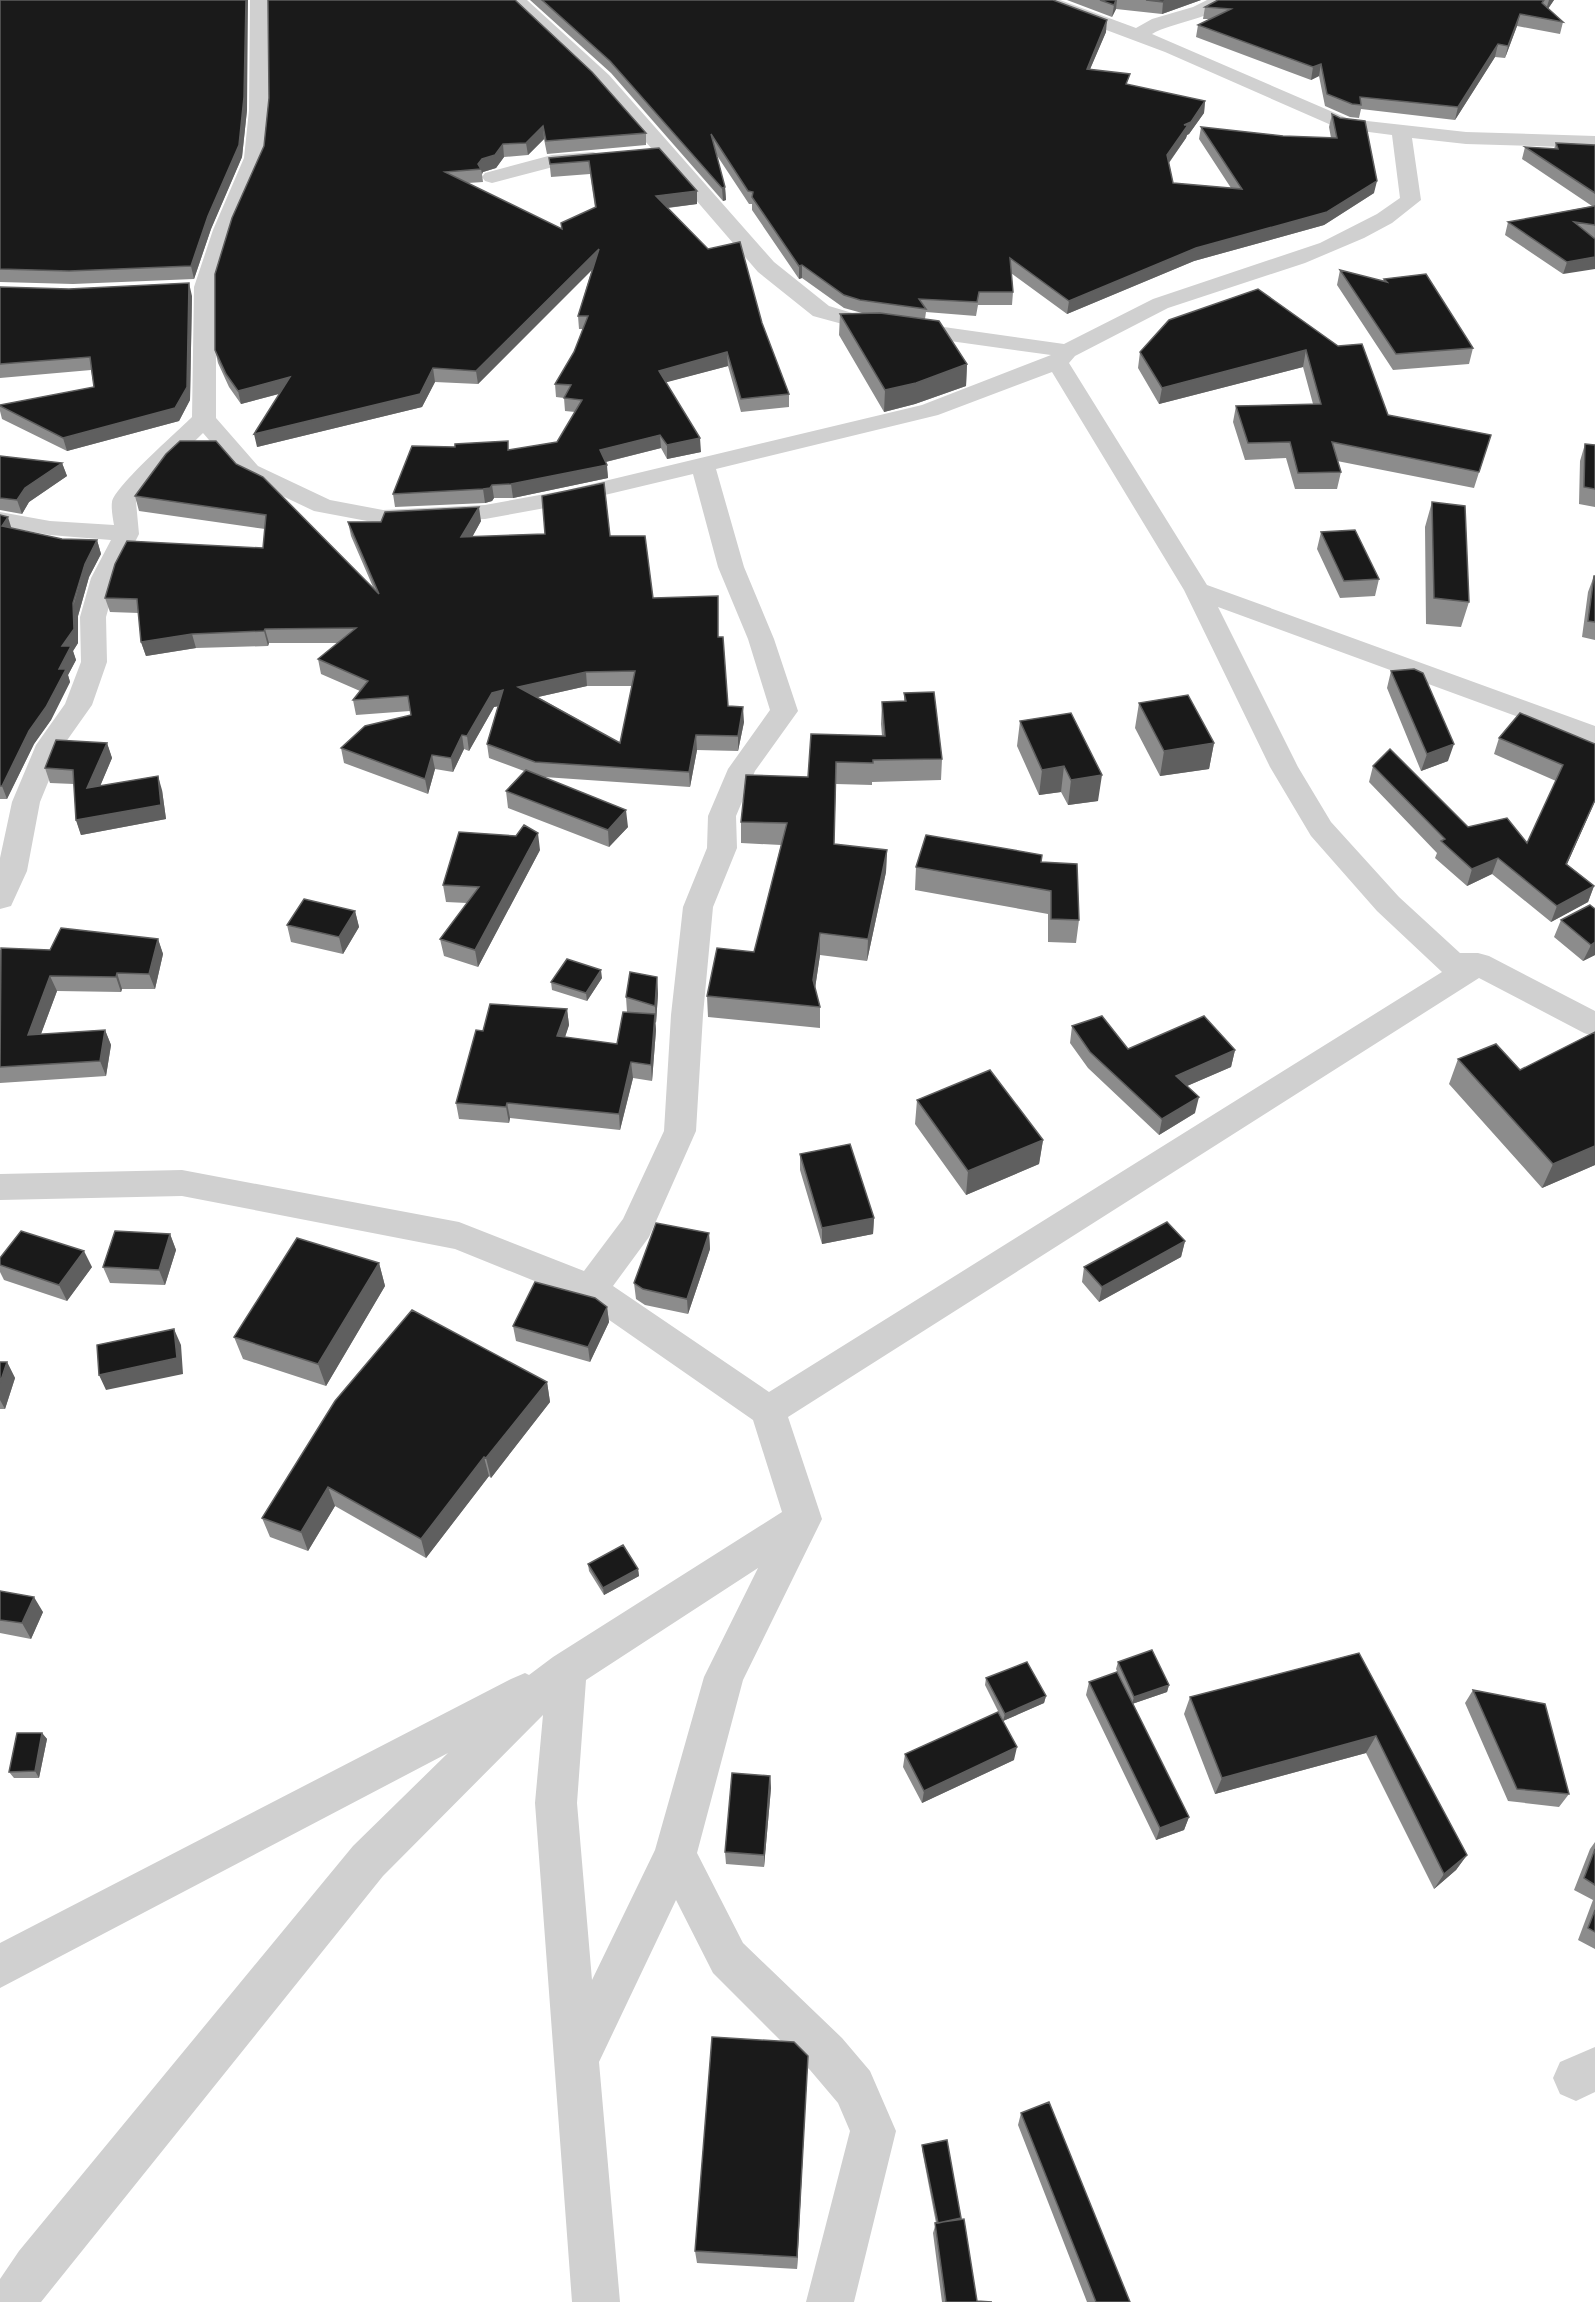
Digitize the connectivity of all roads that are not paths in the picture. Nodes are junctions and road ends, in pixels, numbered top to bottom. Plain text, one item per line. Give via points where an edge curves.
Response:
1 (260, 0) edge
2 (516, 0) edge
3 (1043, 0) edge
4 (1221, 0) edge
5 (1138, 35) junction
6 (1401, 132) junction
7 (1595, 142) edge
8 (615, 156) edge
9 (492, 177) dead end
10 (1062, 357) junction
11 (204, 419) junction
12 (702, 463) junction
13 (0, 519) edge
14 (127, 534) junction
15 (1197, 590) junction
16 (1595, 736) edge
17 (0, 899) edge
18 (1478, 964) junction
19 (1595, 1025) edge
20 (0, 1187) edge
21 (591, 1289) junction
22 (768, 1411) junction
23 (803, 1519) junction
24 (567, 1670) junction
25 (675, 1855) junction
26 (0, 1966) edge
27 (578, 2060) junction
28 (13, 2302) edge
29 (596, 2302) edge
30 (830, 2302) edge

1 - 11 street via 260,110 254,158 197,287
2 - 10 street via 602,79 656,153 766,267 821,311 857,321
3 - 5 street
4 - 5 street via 1158,23
5 - 6 street via 1345,124
6 - 7 street
6 - 10 street via 1411,200 1388,218 1285,261 1172,298
8 - 9 street via 552,161
10 - 12 street via 930,410
10 - 15 street
11 - 12 street via 249,471 323,506 383,517 485,512 567,497
11 - 14 street via 124,501
12 - 21 street via 732,567 784,711 742,769 722,816 722,848 698,907 680,1131 637,1227
13 - 14 street via 50,528
14 - 17 street via 104,578 93,617 94,662 78,705 51,745 26,802 12,871
15 - 16 street
15 - 18 street via 1284,767 1320,829 1388,904 1453,964
18 - 19 street
18 - 22 street
20 - 21 street via 182,1183 459,1236
21 - 22 street
22 - 23 street
23 - 24 street
23 - 25 street via 724,1677
24 - 26 street
24 - 27 street via 556,1803
24 - 28 street via 541,1690 368,1861 36,2268
25 - 27 street
25 - 30 street via 728,1958 826,2054 854,2087 873,2131
27 - 29 street

